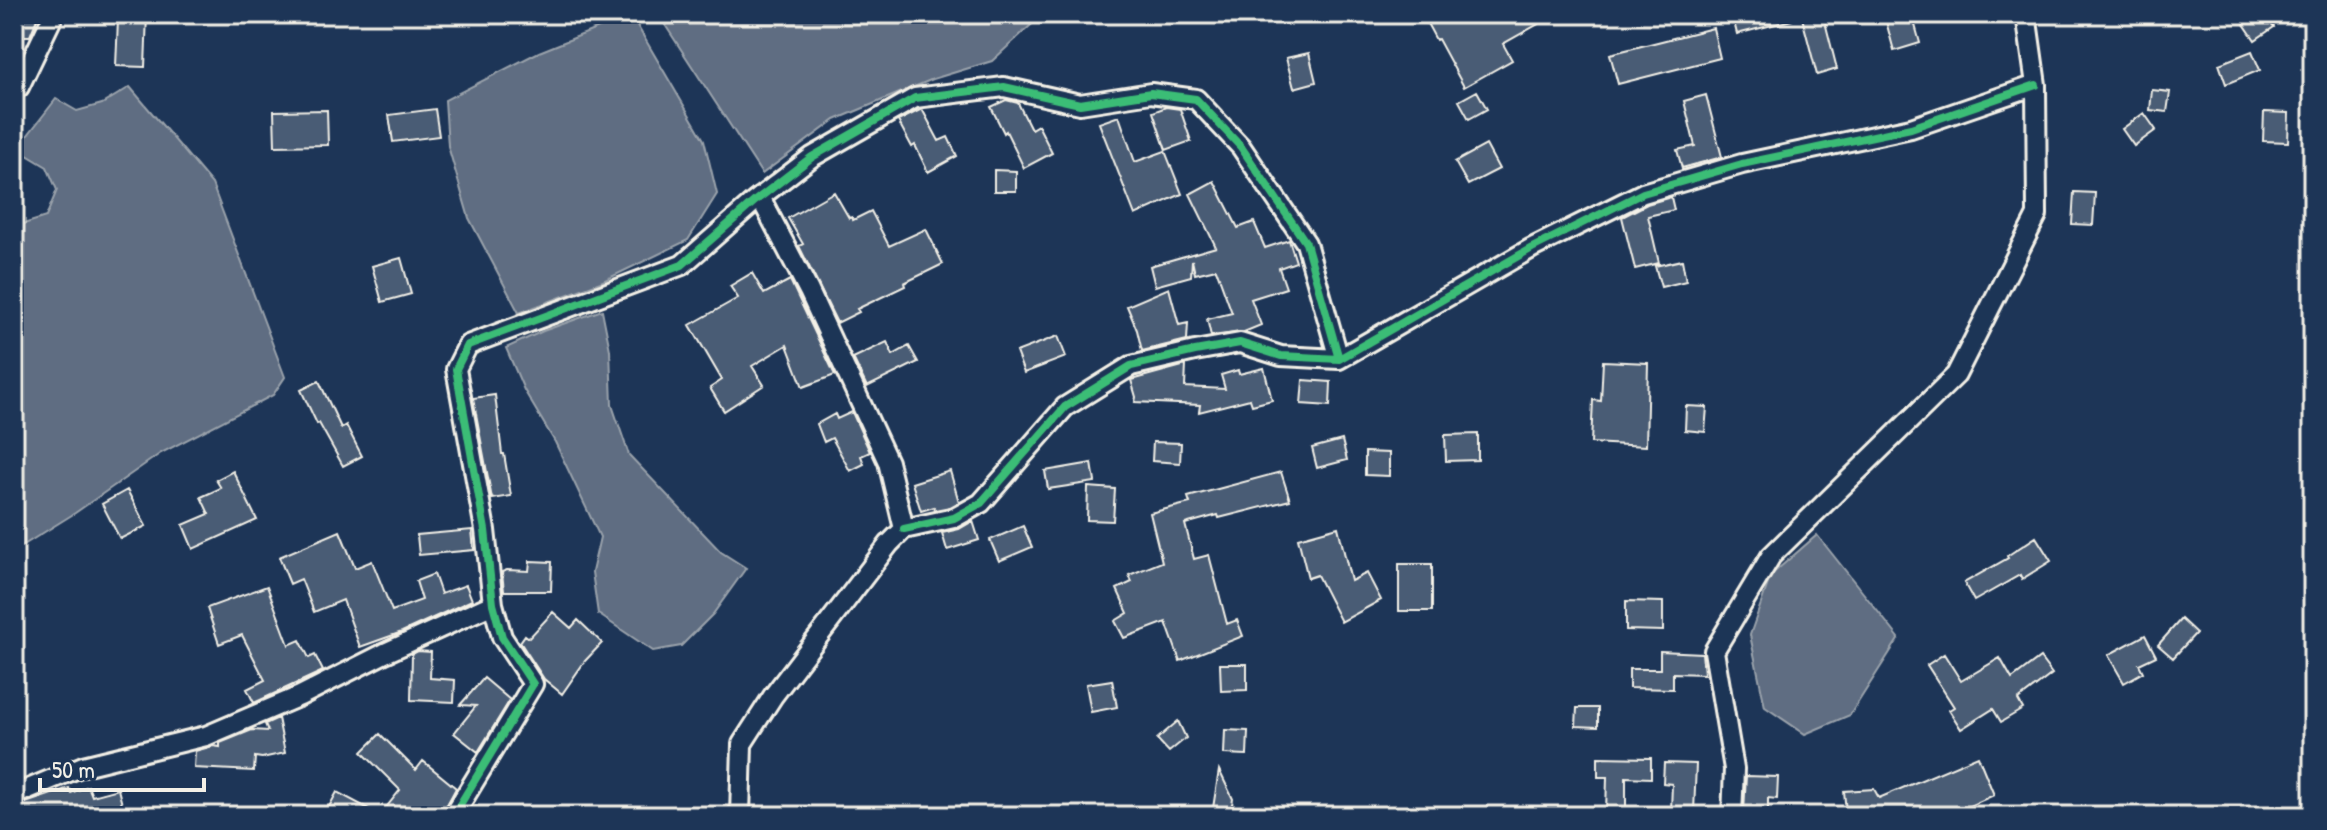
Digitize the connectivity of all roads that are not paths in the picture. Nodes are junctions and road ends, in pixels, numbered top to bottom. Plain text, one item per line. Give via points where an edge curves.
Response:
1 (54, 14) edge
2 (2026, 14) edge
3 (2036, 85) junction
4 (19, 87) dead end
5 (760, 197) junction
6 (1339, 359) junction
7 (904, 529) junction
8 (493, 604) junction
9 (14, 795) edge
10 (453, 816) edge
11 (740, 816) edge
12 (1732, 816) edge

1 - 4 street
2 - 3 street
3 - 6 street via 1911,128 1742,164 1643,193 1532,248
3 - 12 street via 2037,215 1956,375 1771,556 1714,651 1734,769
5 - 6 street via 812,157 915,98 1004,87 1080,104 1151,93 1196,99 1241,147 1306,243
5 - 7 street via 888,462
5 - 8 street via 682,265 468,345 456,369
6 - 7 street via 1281,356 1240,343 1131,366 1065,407 981,503 954,518
7 - 11 street via 773,696 742,744
8 - 9 street via 206,736 83,766
8 - 10 street via 502,637 533,684

